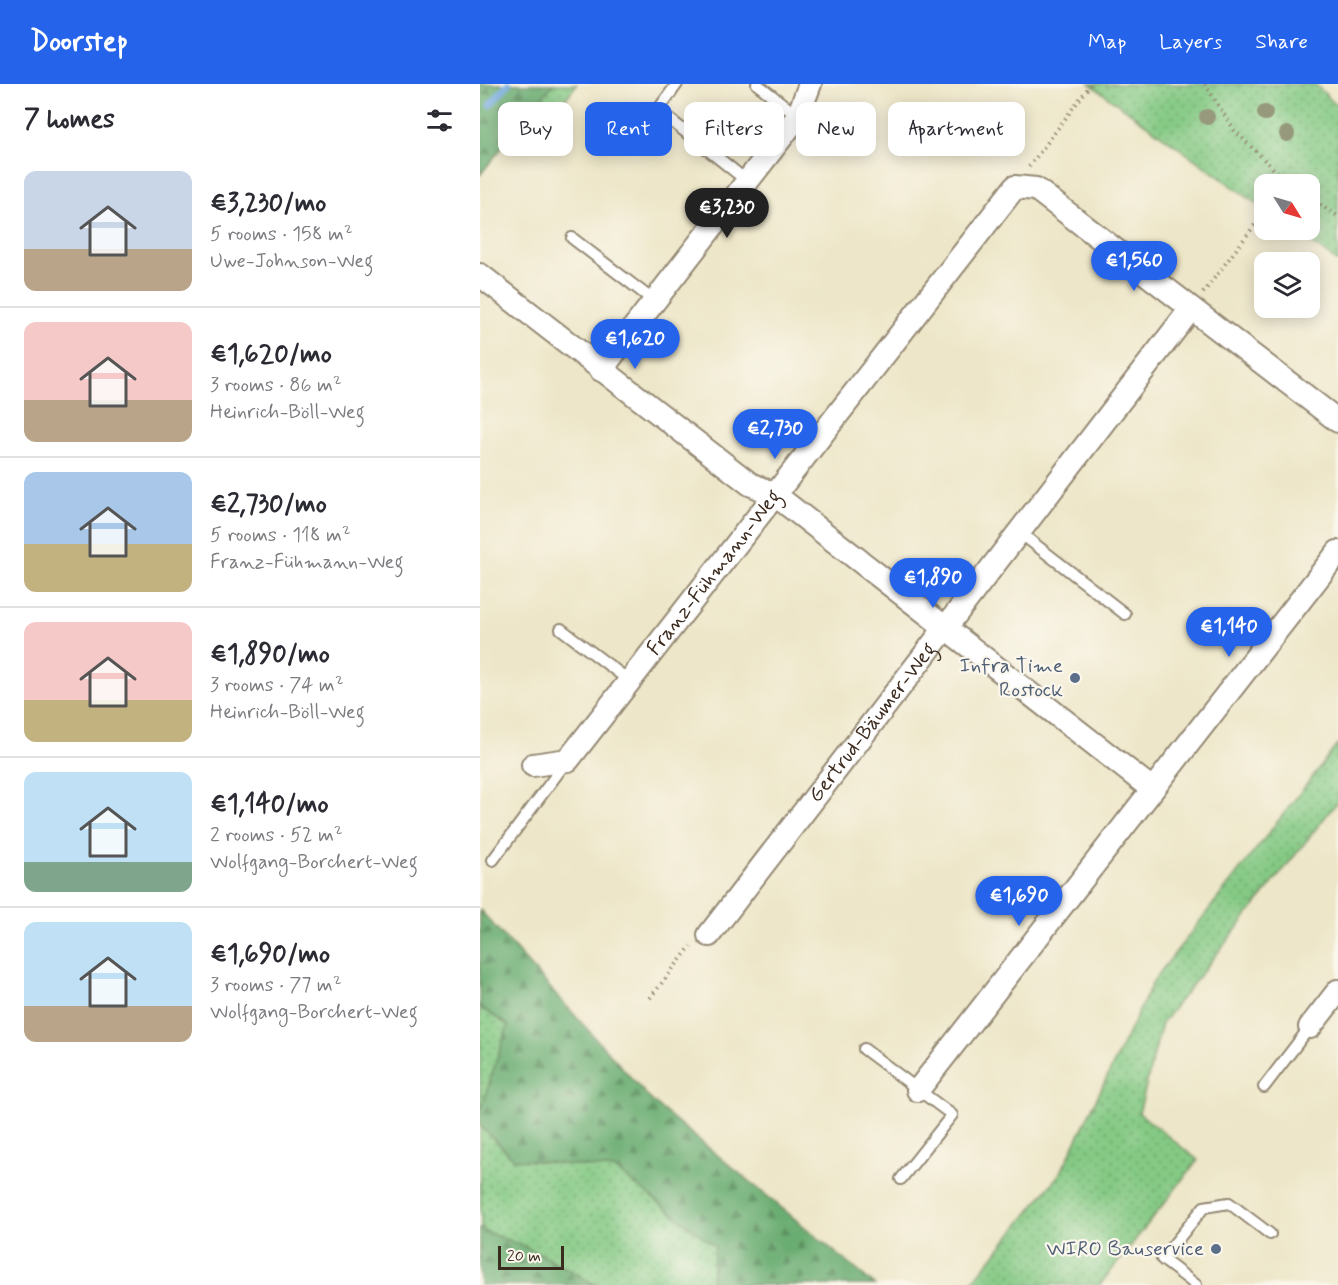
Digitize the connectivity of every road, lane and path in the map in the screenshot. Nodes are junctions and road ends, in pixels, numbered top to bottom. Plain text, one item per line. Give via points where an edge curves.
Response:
1 (677, 84) edge
2 (757, 84) edge
3 (810, 84) edge
4 (1091, 84) edge
5 (1205, 84) edge
6 (803, 102) edge
7 (796, 114) edge
8 (796, 119) edge
9 (1278, 174) edge
10 (747, 181) junction
11 (1014, 187) junction
12 (1320, 204) edge
13 (1338, 216) edge
14 (1254, 226) edge
15 (572, 238) dead end
16 (480, 275) edge
17 (654, 301) junction
18 (1190, 310) junction
19 (601, 370) junction
20 (1338, 421) edge
21 (774, 494) junction
22 (1019, 532) junction
23 (1338, 552) edge
24 (1125, 614) dead end
25 (945, 628) junction
26 (561, 629) dead end
27 (631, 682) junction
28 (568, 760) junction
29 (533, 765) dead end
30 (1152, 789) junction
31 (493, 860) dead end
32 (709, 935) joint
33 (1338, 991) edge
34 (650, 998) dead end
35 (1310, 1027) joint
36 (864, 1049) dead end
37 (1264, 1087) dead end
38 (918, 1090) junction
39 (901, 1179) dead end
40 (1270, 1234) dead end
41 (1196, 1285) edge

1 - 10 lane via 658,110
2 - 7 lane
3 - 6 street
4 - 11 path
5 - 9 path via 1234,130
8 - 10 street
10 - 17 street
11 - 18 street via 1036,189
11 - 21 street, Franz-Fühmann-Weg
12 - 13 path
14 - 18 path
15 - 17 lane
16 - 19 street
17 - 19 street
18 - 20 street
18 - 22 street, Gertrud-Bäumer-Weg
19 - 21 street via 750,484
21 - 25 street
21 - 27 street, Franz-Fühmann-Weg
22 - 24 lane
22 - 25 street, Gertrud-Bäumer-Weg
23 - 30 street
25 - 30 street
25 - 32 street, Gertrud-Bäumer-Weg
26 - 27 lane
27 - 28 street, Franz-Fühmann-Weg
28 - 29 street
28 - 31 lane
30 - 38 street
32 - 34 path via 693,944
33 - 35 street
35 - 37 lane
36 - 38 lane
38 - 39 lane via 952,1115
40 - 41 lane via 1229,1203 1204,1207 1162,1259

